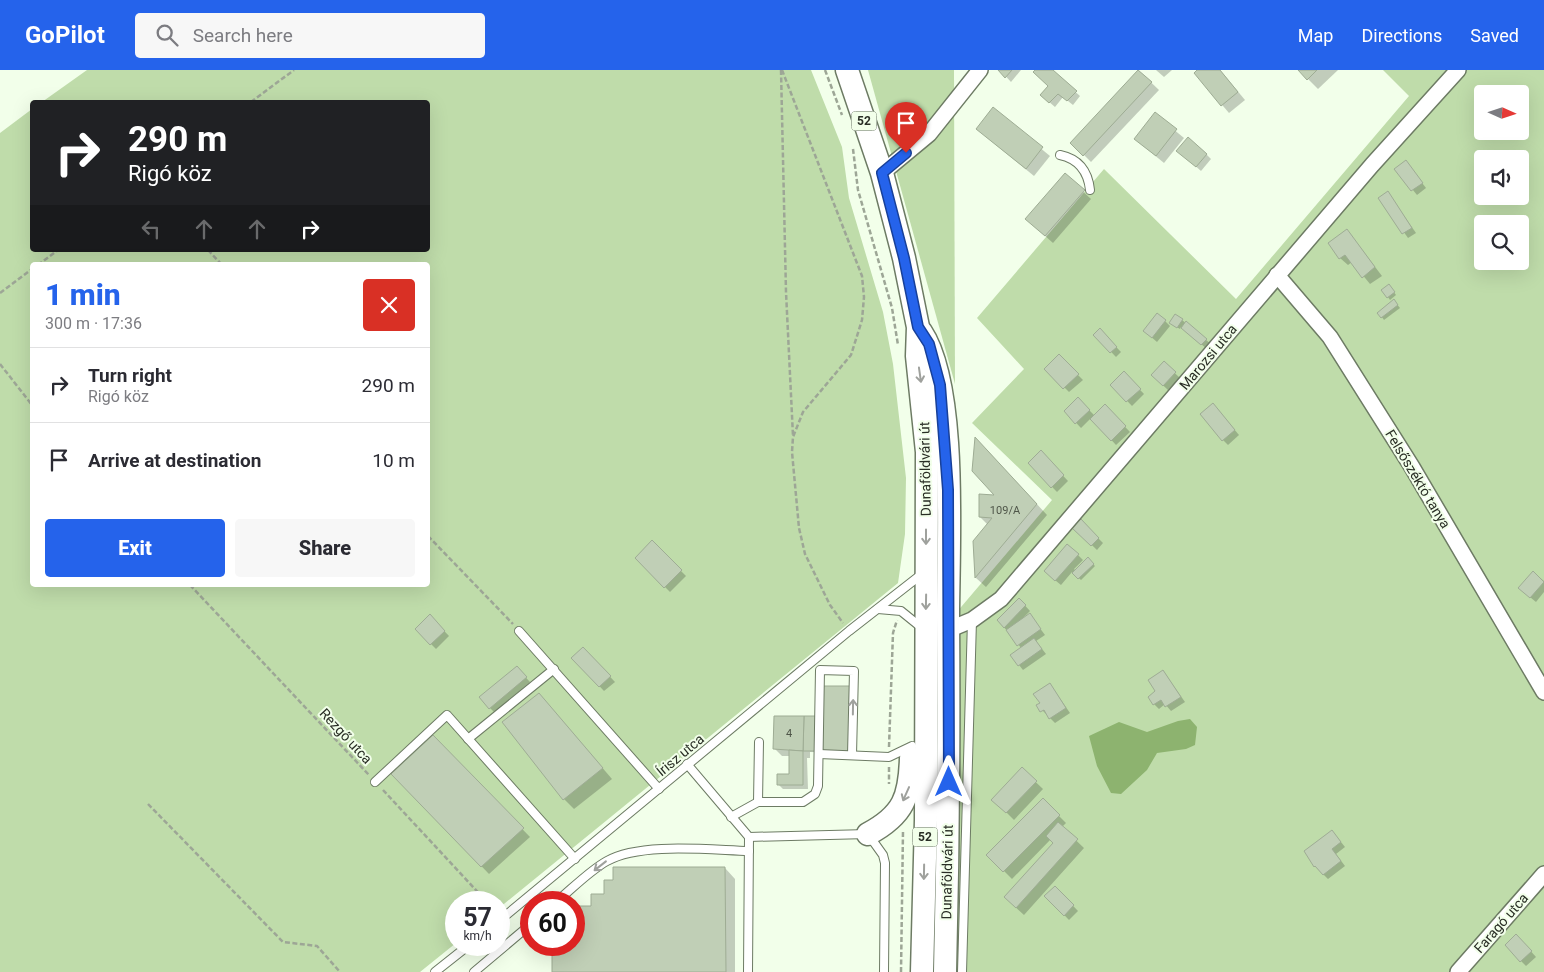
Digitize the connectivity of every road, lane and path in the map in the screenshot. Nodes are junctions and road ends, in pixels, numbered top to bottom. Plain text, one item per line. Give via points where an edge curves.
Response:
1 (294, 70) edge
2 (782, 70) edge
3 (825, 70) edge
4 (847, 70) edge
5 (980, 70) edge
6 (1458, 70) edge
7 (254, 100) edge
8 (842, 116) dead end
9 (852, 144) dead end
10 (1060, 155) dead end
11 (882, 173) junction
12 (1090, 190) dead end
13 (55, 252) edge
14 (210, 252) edge
15 (42, 262) edge
16 (219, 262) edge
17 (30, 270) edge
18 (1277, 275) junction
19 (0, 293) edge
20 (918, 327) junction
21 (898, 346) dead end
22 (0, 364) edge
23 (30, 402) edge
24 (793, 437) junction
25 (430, 538) edge
26 (926, 572) junction
27 (192, 587) edge
28 (878, 609) junction
29 (972, 620) junction
30 (948, 630) junction
31 (519, 631) joint
32 (849, 631) junction
33 (926, 638) junction
34 (554, 669) junction
35 (1544, 692) edge
36 (926, 701) junction
37 (468, 738) junction
38 (759, 742) dead end
39 (912, 746) junction
40 (818, 754) junction
41 (852, 755) junction
42 (687, 764) junction
43 (375, 782) junction
44 (659, 789) junction
45 (758, 802) junction
46 (148, 804) dead end
47 (731, 817) junction
48 (868, 834) junction
49 (749, 836) junction
50 (749, 851) junction
51 (575, 859) junction
52 (1544, 874) edge
53 (477, 891) edge
54 (570, 891) edge
55 (510, 912) edge
56 (520, 933) edge
57 (455, 956) edge
58 (340, 972) edge
59 (435, 972) edge
60 (474, 972) edge
61 (748, 972) edge
62 (884, 972) edge
63 (922, 972) edge
64 (945, 972) edge
65 (962, 972) edge
66 (1458, 972) edge

1 - 7 path
2 - 24 path via 786,292
2 - 24 path via 862,276 864,297 862,320 851,356 803,412
3 - 8 path
4 - 11 main road, Dunaföldvári út / 52
5 - 11 street via 930,134
6 - 18 street, Marozsi utca
9 - 21 path via 858,190 892,308
10 - 12 lane via 1080,163 1089,179
11 - 20 main road, Dunaföldvári út / 52
13 - 15 path
14 - 16 path
17 - 19 path
18 - 29 street, Marozsi utca via 1001,599
18 - 35 street, Felsőszéktó tanya via 1330,337 1412,467
20 -> 26 main road, Dunaföldvári út / 52 via 917,356 927,452
20 - 30 main road, Dunaföldvári út / 52 via 929,344 940,385 943,413 948,490
22 - 23 path
24 - 32 path via 799,528 805,554 830,605
25 - 31 path
26 - 28 lane, Írisz utca
26 -> 33 main road, Dunaföldvári út / 52
27 - 43 path, Rezgő utca
28 - 32 lane, Írisz utca
28 - 33 lane via 901,611
29 - 30 street, Marozsi utca
29 - 65 lane
30 - 36 main road via 941,641 935,688
30 - 64 main road, Dunaföldvári út / 52 via 949,820
31 - 34 lane
32 - 42 lane, Írisz utca
33 - 36 main road, Dunaföldvári út / 52
33 - 39 main road via 914,677
34 - 37 lane
34 - 44 lane
36 -> 63 main road, Dunaföldvári út / 52
37 - 43 lane via 447,716
37 - 51 lane
38 - 45 lane
39 - 41 lane via 889,756
39 -> 48 main road via 909,791 890,819
40 - 41 lane
41 -> 40 lane via 854,671 820,670
40 - 45 lane via 818,786 810,799 803,802
42 - 44 lane, Írisz utca
42 - 47 lane
43 - 53 path, Rezgő utca
44 - 51 lane, Írisz utca
45 - 47 lane
46 - 58 path via 283,942 317,946
47 - 49 lane
48 - 49 lane
48 - 62 lane via 884,855 885,863
49 - 50 lane
50 -> 54 lane via 646,850 608,860
50 - 61 lane
51 - 55 lane, Írisz utca
52 - 66 street, Faragó utca
56 - 60 lane
57 - 59 lane

